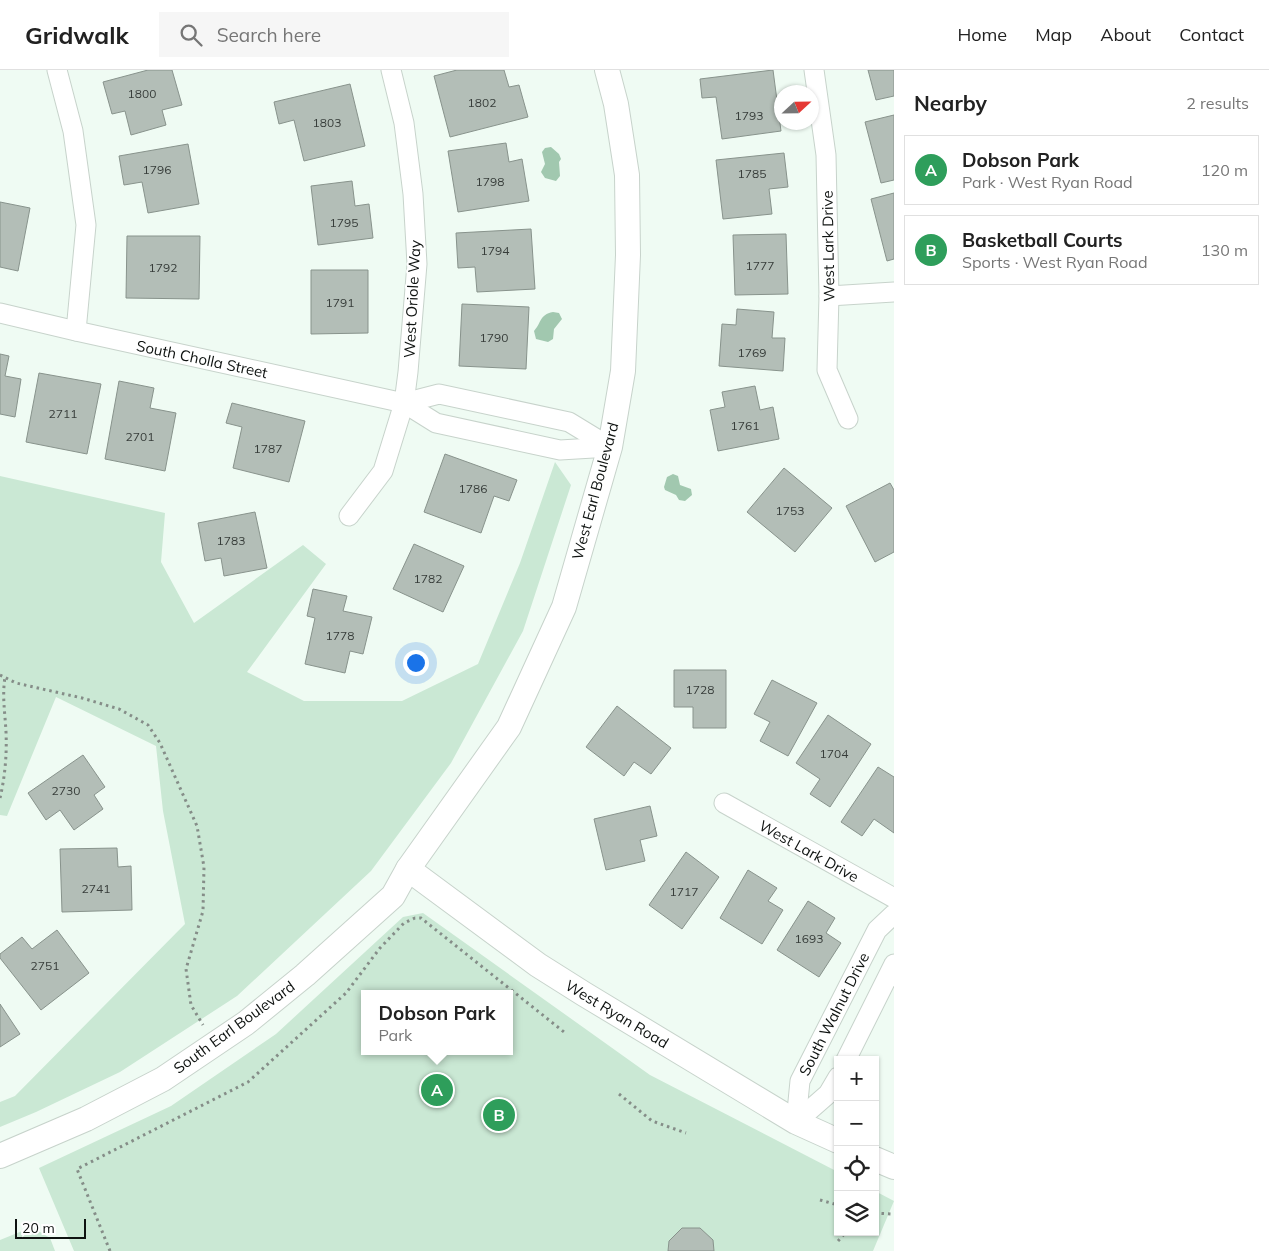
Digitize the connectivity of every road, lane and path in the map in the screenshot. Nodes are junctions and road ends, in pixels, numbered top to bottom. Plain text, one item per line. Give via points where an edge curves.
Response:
1 (57, 70) edge
2 (390, 70) edge
3 (608, 70) edge
4 (814, 70) edge
5 (894, 292) edge
6 (830, 296) junction
7 (0, 313) edge
8 (76, 331) junction
9 (404, 403) junction
10 (848, 419) dead end
11 (610, 447) junction
12 (349, 516) dead end
13 (0, 675) edge
14 (5, 677) junction
15 (0, 798) edge
16 (724, 802) dead end
17 (408, 868) junction
18 (894, 898) edge
19 (894, 914) edge
20 (894, 964) edge
21 (511, 990) edge
22 (513, 991) edge
23 (564, 1032) dead end
24 (214, 1046) junction
25 (848, 1056) edge
26 (834, 1084) edge
27 (619, 1094) dead end
28 (796, 1122) junction
29 (686, 1133) dead end
30 (834, 1139) edge
31 (0, 1156) edge
32 (879, 1161) edge
33 (894, 1167) edge
34 (820, 1200) dead end
35 (834, 1204) edge
36 (879, 1213) edge
37 (894, 1213) edge
38 (842, 1236) edge
39 (838, 1241) dead end
40 (110, 1251) edge

1 - 8 street via 73,131 86,225
2 - 9 street, West Oriole Way via 404,122 417,264
3 - 11 street, West Earl Boulevard via 627,175 628,245 623,371
4 - 6 street, West Lark Drive via 826,155
5 - 6 street
6 - 10 street, West Lark Drive via 827,370
7 - 8 street, South Cholla Street
8 - 9 street, South Cholla Street
9 - 11 street, South Cholla Street via 436,423 560,450
9 - 11 street, South Cholla Street via 439,394 569,422
9 - 12 street, West Oriole Way via 383,471
11 - 17 street, West Earl Boulevard via 564,607 509,727
13 - 14 path
14 - 15 path via 2,694 6,733
14 - 24 path via 16,683 119,709 148,725 160,743 197,826 204,867 203,910 186,969 191,1005
16 - 18 street, West Lark Drive
17 - 24 street, South Earl Boulevard via 385,903 305,975
17 - 28 street, West Ryan Road via 546,970
19 - 28 street, South Walnut Drive via 877,930 800,1081
20 - 25 street, South Walnut Drive
21 - 40 path via 421,918 404,923 380,948 346,993 248,1082 77,1169
22 - 23 path
24 - 31 street, South Earl Boulevard via 163,1078 86,1119
26 - 28 street via 828,1094
27 - 29 path via 652,1121
28 - 30 street, West Ryan Road
32 - 33 street
34 - 35 path
36 - 37 path
38 - 39 path

